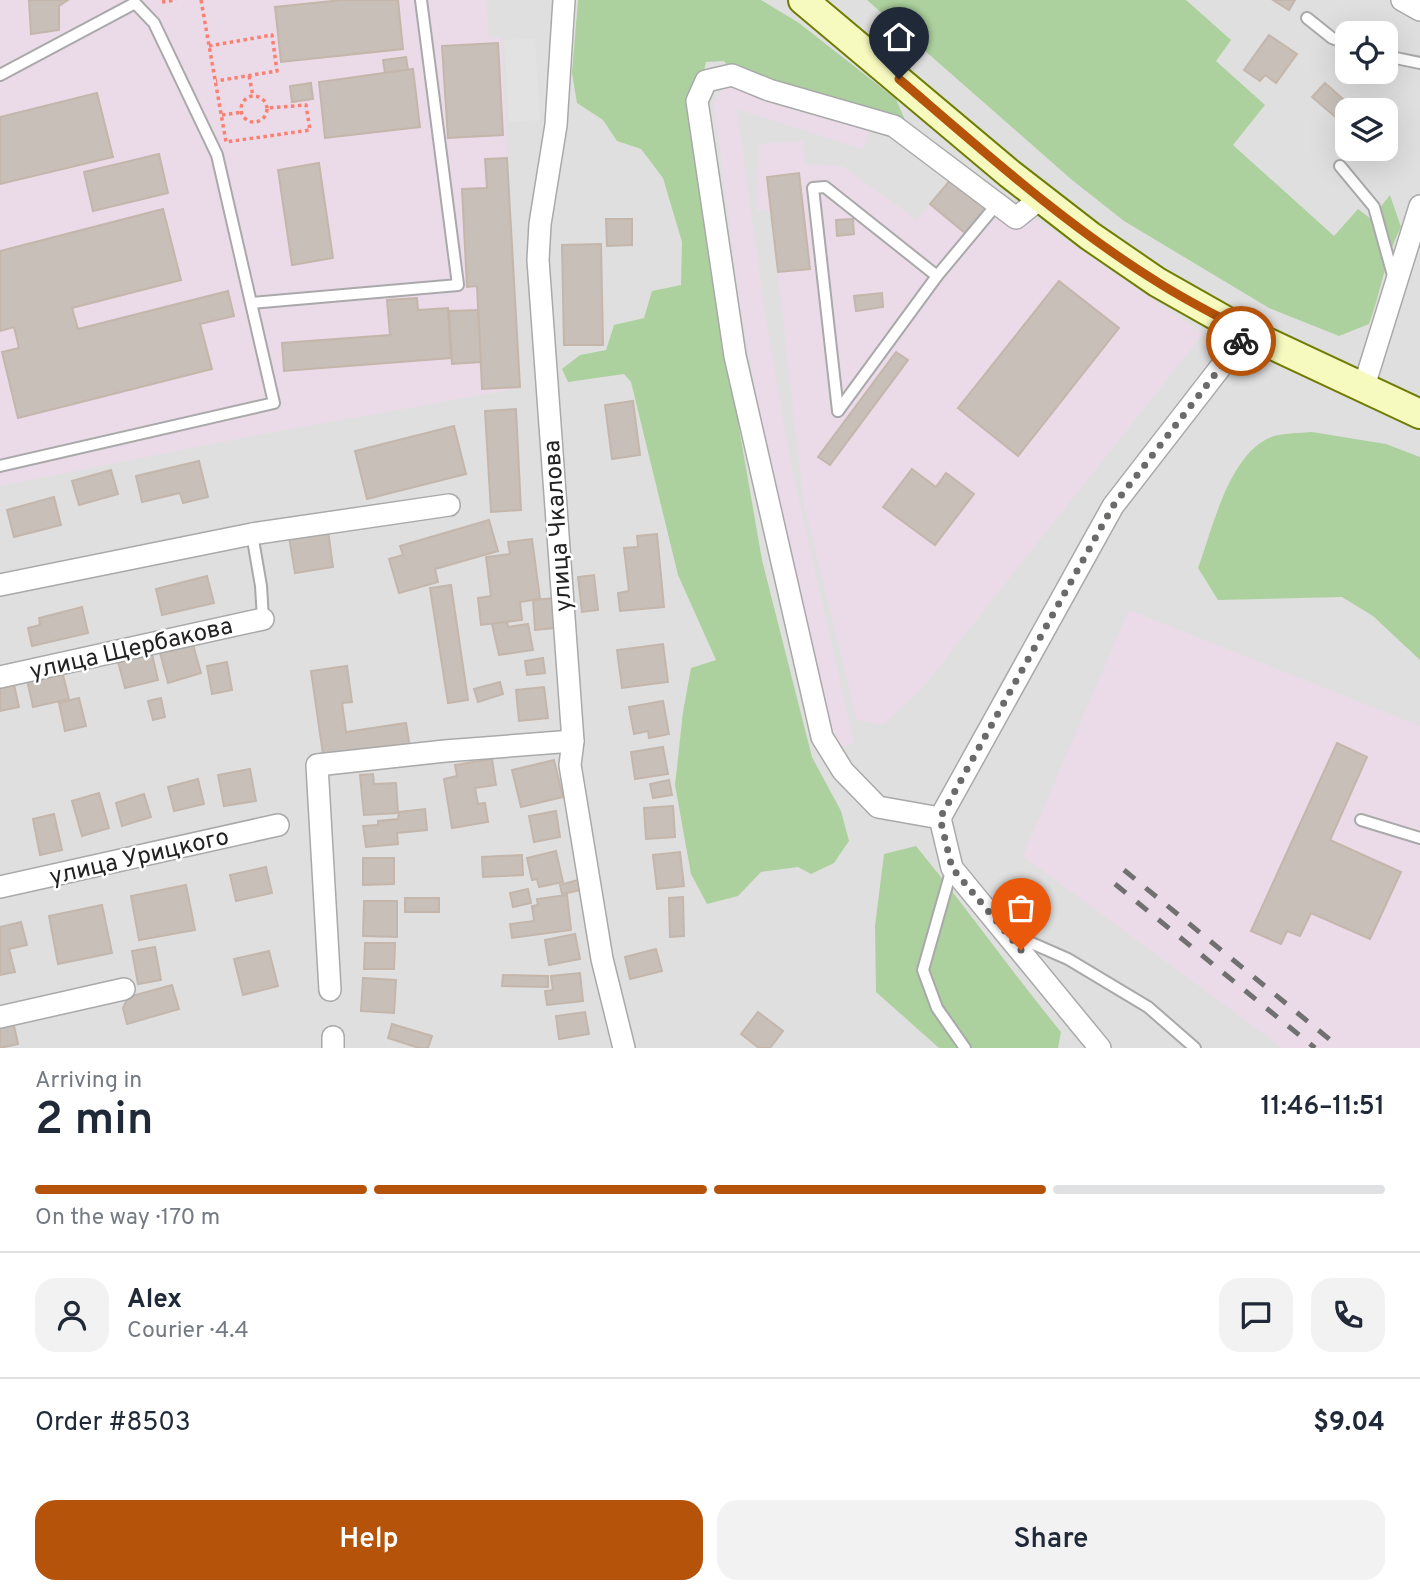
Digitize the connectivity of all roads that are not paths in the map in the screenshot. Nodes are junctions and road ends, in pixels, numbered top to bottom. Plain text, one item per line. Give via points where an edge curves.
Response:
1 (421, 0) edge
2 (564, 0) edge
3 (803, 0) edge
4 (1402, 0) edge
5 (135, 1) edge
6 (1420, 10) edge
7 (1307, 18) dead end
8 (1335, 39) edge
9 (1398, 58) edge
10 (1420, 63) edge
11 (0, 75) edge
12 (1340, 166) dead end
13 (1041, 198) junction
14 (997, 204) junction
15 (1420, 206) edge
16 (937, 276) junction
17 (1396, 285) junction
18 (252, 303) junction
19 (1247, 332) junction
20 (1364, 386) junction
21 (1420, 414) edge
22 (0, 466) edge
23 (449, 505) dead end
24 (253, 534) junction
25 (0, 585) edge
26 (263, 619) joint
27 (0, 677) edge
28 (573, 741) junction
29 (940, 818) junction
30 (1361, 820) dead end
31 (278, 825) dead end
32 (1420, 838) edge
33 (952, 868) junction
34 (0, 887) edge
35 (1006, 931) junction
36 (124, 989) dead end
37 (331, 990) dead end
38 (0, 1017) edge
39 (624, 1048) edge
40 (965, 1048) edge
41 (1100, 1048) edge
42 (1195, 1048) edge

1 - 18 lane via 458,285
2 - 28 street, улица Чкалова via 556,125 538,260
3 - 13 main road
4 - 6 street
5 - 11 lane
5 - 18 lane via 154,23 217,155
7 - 8 lane
9 - 10 lane
12 - 17 lane via 1374,207
13 - 14 street via 1016,219
13 - 19 main road via 1157,282
14 - 16 lane
14 - 29 street via 894,126 732,75 706,81 697,101 735,356 822,737 843,771 877,807
15 - 17 street
16 - 16 lane via 846,399 838,411 813,188 825,187
17 - 20 street
18 - 22 lane via 274,403
19 - 20 main road
19 - 29 street via 1113,506
20 - 21 main road
23 - 24 street
24 - 25 street
24 - 26 lane
26 - 27 street, улица Щербакова
28 - 37 street via 317,765
28 - 39 street, улица Чкалова via 570,765 598,933
29 - 33 street
30 - 32 lane
31 - 34 street, улица Урицкого
33 - 35 street
33 - 40 lane via 923,970 937,1008
35 - 41 street
35 - 42 lane via 1068,959 1148,1007
36 - 38 street

